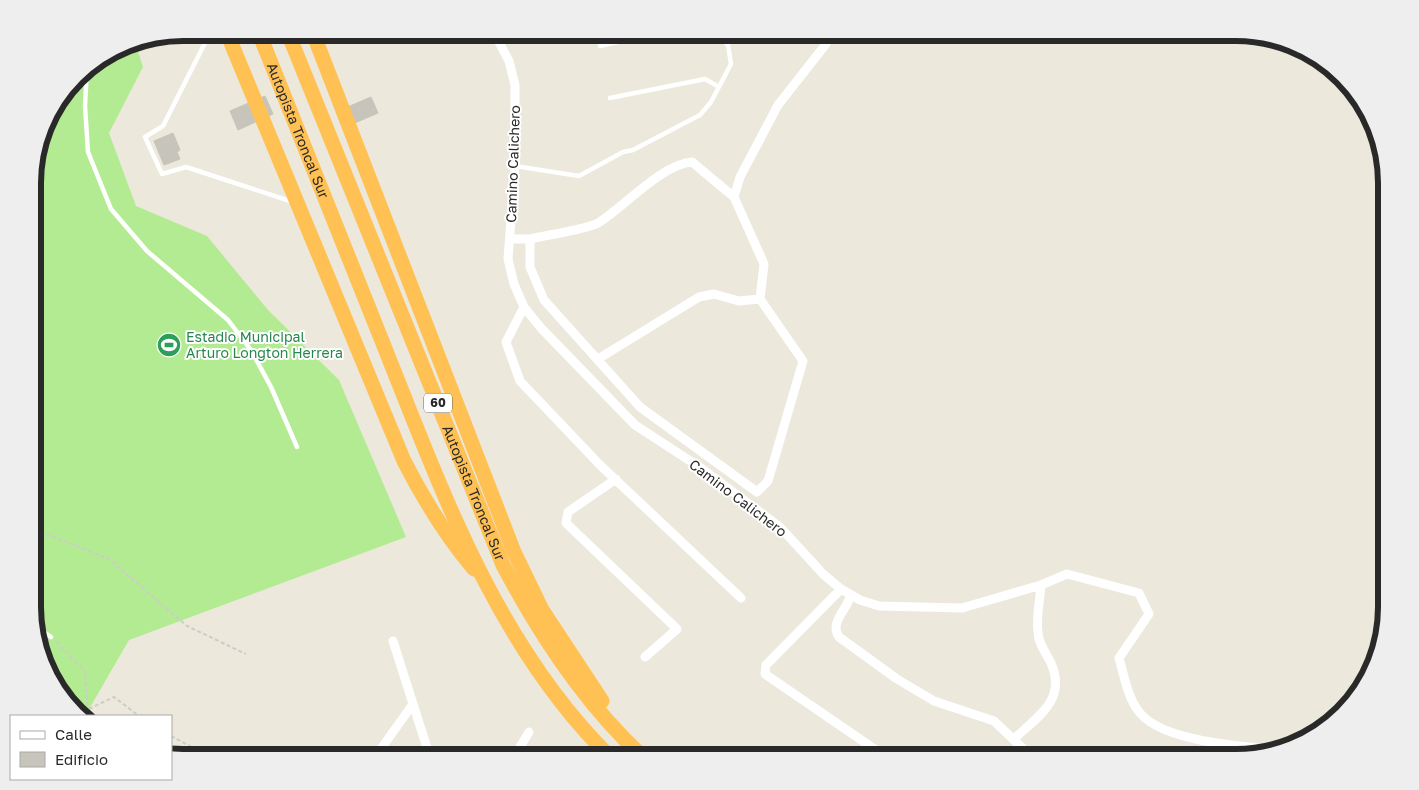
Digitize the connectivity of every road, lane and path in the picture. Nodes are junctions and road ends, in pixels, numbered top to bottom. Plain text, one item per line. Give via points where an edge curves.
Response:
1 (206, 41) edge
2 (231, 41) edge
3 (263, 41) edge
4 (292, 41) edge
5 (316, 41) edge
6 (499, 41) edge
7 (621, 41) edge
8 (725, 41) edge
9 (827, 41) edge
10 (600, 46) dead end
11 (86, 79) edge
12 (718, 87) junction
13 (610, 98) dead end
14 (514, 166) junction
15 (734, 197) junction
16 (296, 203) junction
17 (510, 239) junction
18 (530, 239) junction
19 (760, 299) junction
20 (524, 307) junction
21 (598, 359) junction
22 (297, 447) dead end
23 (616, 480) junction
24 (41, 533) edge
25 (488, 586) junction
26 (1041, 586) junction
27 (841, 589) junction
28 (851, 595) junction
29 (741, 598) dead end
30 (43, 632) edge
31 (51, 637) joint
32 (393, 642) dead end
33 (246, 654) dead end
34 (645, 657) dead end
35 (413, 704) junction
36 (89, 709) junction
37 (88, 713) edge
38 (138, 715) edge
39 (529, 732) dead end
40 (172, 737) edge
41 (1014, 738) junction
42 (1251, 747) edge
43 (873, 748) edge
44 (1024, 748) edge
45 (194, 749) edge
46 (381, 749) edge
47 (427, 749) edge
48 (519, 749) edge
49 (602, 749) edge
50 (635, 749) edge
51 (636, 749) edge

1 - 16 lane via 163,126 145,138 162,174 186,167
2 - 16 highway
3 - 25 highway, Autopista Troncal Sur / 60 via 434,472
4 - 50 highway, Autopista Troncal Sur / 60 via 503,565 563,665
5 - 51 highway via 514,552 542,610
6 - 14 street, Camino Calichero via 509,61 515,85
7 - 10 lane
8 - 12 lane via 731,64
9 - 15 street via 778,105 740,177
11 - 22 lane via 88,152 111,209 147,251 234,328 251,350 267,380
12 - 13 lane via 705,79
12 - 14 lane via 700,115 579,176
14 - 17 street, Camino Calichero
15 - 18 street via 692,162 685,163 642,189 597,224
15 - 19 street via 764,264
16 - 25 highway via 404,461 454,545
17 - 18 street
17 - 20 street, Camino Calichero via 510,271
18 - 21 street via 530,268 544,300
19 - 21 street via 739,301 714,294 699,297
19 - 21 street via 803,361 768,481 757,492 640,407
20 - 23 street via 506,342 520,381
20 - 27 street, Camino Calichero via 635,425 701,468 780,527
23 - 29 street
23 - 34 street via 568,512 566,523 677,629
24 - 33 path via 108,559 187,626
25 - 49 highway, Autopista Troncal Sur / 60 via 539,673
26 - 28 street, Camino Calichero via 962,608 879,606
26 - 41 street via 1038,632 1040,644 1054,670 1056,693 1050,704
26 - 42 street, Camino Calichero via 1067,574 1139,593 1149,614 1119,658 1133,702 1141,715 1152,725 1168,731 1224,745
27 - 28 street, Camino Calichero
27 - 43 street via 766,665 765,674
28 - 41 street via 836,623 835,631 839,637 934,701 994,721
30 - 31 lane
31 - 36 path via 84,671
32 - 35 street
35 - 46 street
35 - 47 street
36 - 37 path
36 - 38 path via 114,697
39 - 48 street
40 - 45 path
41 - 44 street

